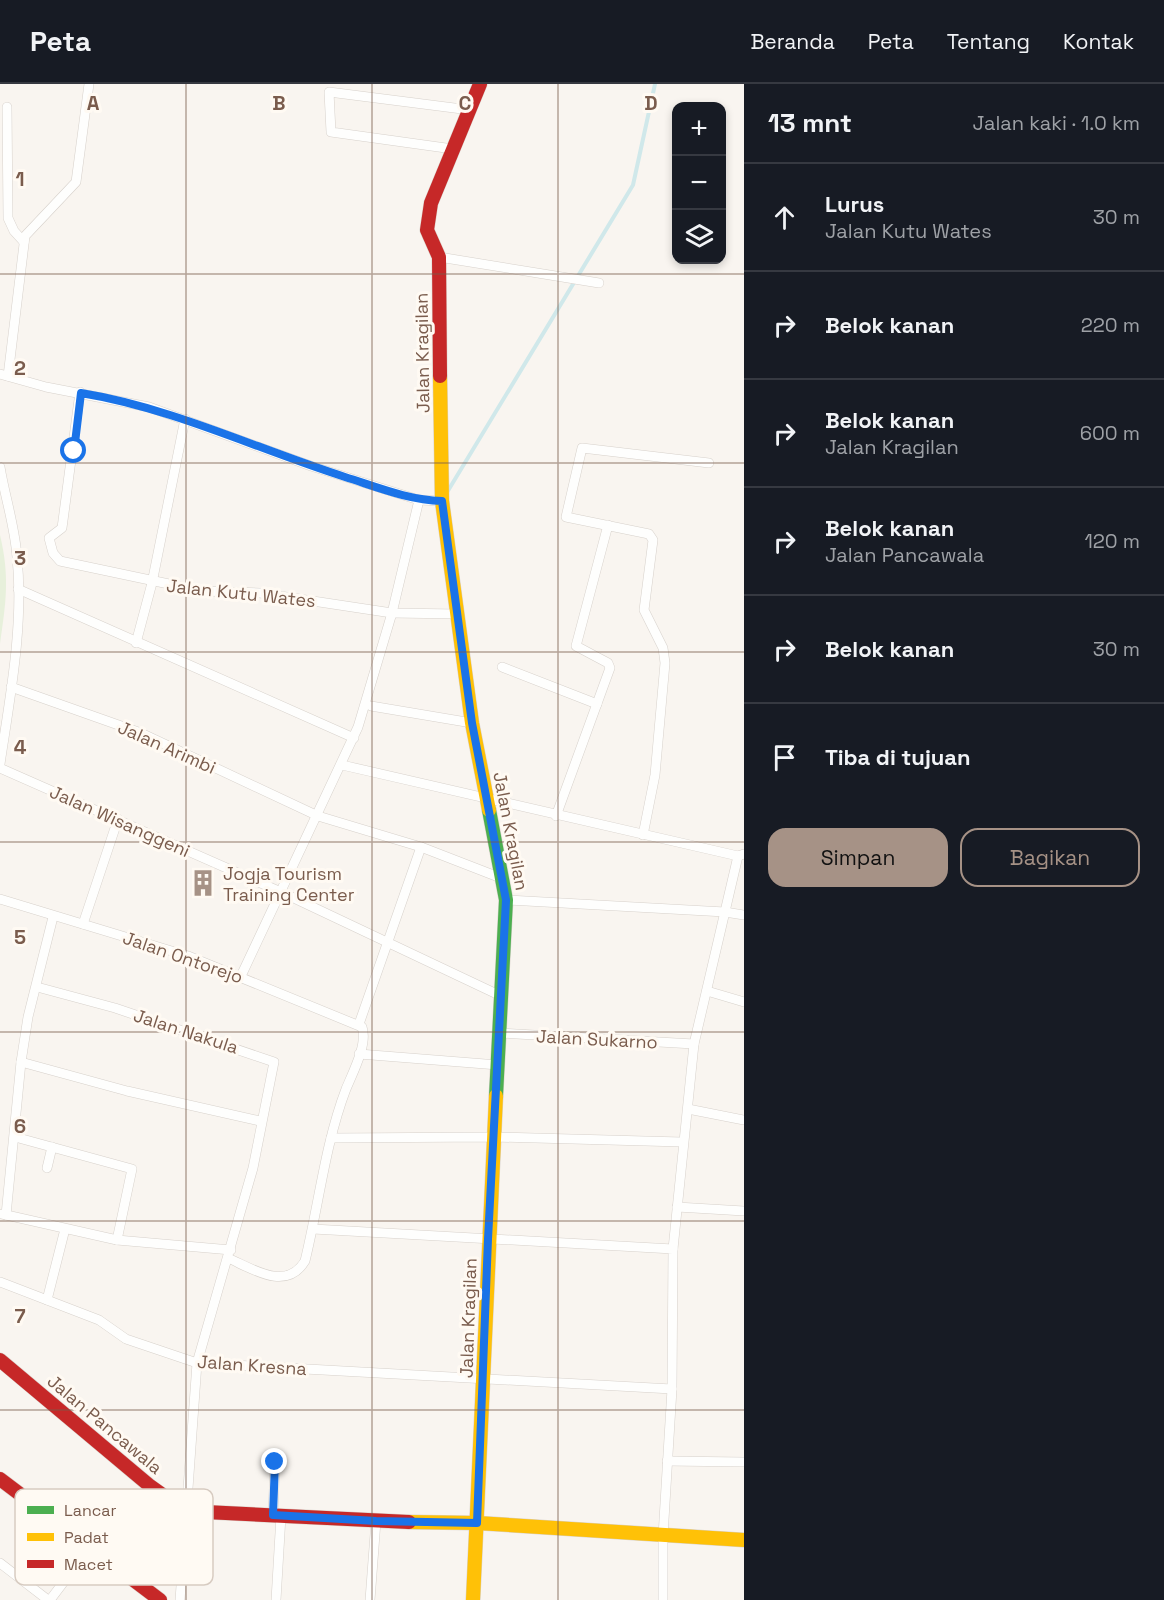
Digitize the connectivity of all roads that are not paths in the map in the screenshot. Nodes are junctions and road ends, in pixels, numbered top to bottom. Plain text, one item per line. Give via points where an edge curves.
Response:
1 (89, 84) edge
2 (480, 84) edge
3 (7, 107) dead end
4 (470, 110) junction
5 (453, 149) junction
6 (24, 242) junction
7 (439, 257) junction
8 (599, 283) dead end
9 (4, 375) edge
10 (80, 393) junction
11 (185, 419) junction
12 (709, 463) dead end
13 (0, 467) edge
14 (419, 500) junction
15 (442, 501) junction
16 (608, 525) junction
17 (152, 583) junction
18 (18, 589) junction
19 (392, 613) junction
20 (458, 614) junction
21 (136, 643) junction
22 (502, 667) dead end
23 (11, 687) junction
24 (597, 704) junction
25 (371, 706) dead end
26 (472, 723) junction
27 (354, 738) junction
28 (342, 765) junction
29 (0, 766) edge
30 (487, 799) junction
31 (318, 816) junction
32 (556, 816) junction
33 (118, 819) junction
34 (643, 835) junction
35 (421, 847) junction
36 (741, 855) edge
37 (501, 878) junction
38 (281, 892) junction
39 (0, 899) edge
40 (506, 900) junction
41 (725, 912) junction
42 (744, 915) edge
43 (53, 916) junction
44 (83, 924) junction
45 (386, 942) junction
46 (241, 976) junction
47 (37, 987) junction
48 (707, 991) junction
49 (501, 996) junction
50 (744, 1002) edge
51 (360, 1025) junction
52 (500, 1033) junction
53 (694, 1044) junction
54 (359, 1054) junction
55 (21, 1062) junction
56 (498, 1065) junction
57 (688, 1109) junction
58 (744, 1119) edge
59 (260, 1121) junction
60 (15, 1137) junction
61 (494, 1137) junction
62 (332, 1138) junction
63 (682, 1142) junction
64 (52, 1147) junction
65 (47, 1168) dead end
66 (677, 1207) junction
67 (744, 1211) edge
68 (3, 1214) edge
69 (65, 1229) junction
70 (313, 1229) junction
71 (488, 1239) junction
72 (117, 1240) junction
73 (673, 1250) junction
74 (229, 1254) junction
75 (0, 1282) edge
76 (47, 1300) junction
77 (0, 1360) edge
78 (197, 1363) junction
79 (484, 1380) junction
80 (672, 1389) junction
81 (667, 1461) junction
82 (275, 1462) dead end
83 (744, 1462) edge
84 (0, 1479) edge
85 (154, 1489) edge
86 (187, 1489) edge
87 (15, 1490) edge
88 (213, 1512) edge
89 (277, 1515) junction
90 (376, 1521) junction
91 (477, 1523) junction
92 (663, 1536) junction
93 (744, 1540) edge
94 (0, 1563) edge
95 (15, 1574) edge
96 (29, 1585) edge
97 (61, 1585) edge
98 (141, 1585) edge
99 (181, 1585) edge
100 (49, 1600) edge
101 (160, 1600) edge
102 (180, 1600) edge
103 (276, 1600) edge
104 (370, 1600) edge
105 (473, 1600) edge
106 (663, 1600) edge

1 - 6 street via 76,182 27,233
2 - 4 street, Jalan Kragilan
3 - 6 street via 8,218
4 - 5 street, Jalan Kragilan
4 - 5 street via 329,92 331,132
5 - 7 street, Jalan Kragilan via 428,216 427,230
6 - 9 street
7 - 8 street
7 - 15 street, Jalan Kragilan
9 - 10 street
10 - 11 street via 130,402
10 - 17 street, Jalan Kutu Wates via 62,528 49,538 54,553 60,561
11 - 14 street via 301,463
11 - 17 street
12 - 16 street via 582,448 566,518
13 - 18 street via 17,555
14 - 15 street
14 - 19 street
15 - 20 street, Jalan Kragilan
16 - 24 street via 576,646 610,665
16 - 34 street via 649,534 653,540 645,610 663,648 665,663 655,775
17 - 19 street, Jalan Kutu Wates via 202,591 289,596
17 - 21 street
18 - 21 street
18 - 23 street
19 - 20 street, Jalan Kutu Wates
19 - 27 street
20 - 26 street, Jalan Kragilan
21 - 27 street
22 - 24 street
23 - 29 street
23 - 31 street, Jalan Arimbi via 141,733
24 - 32 street
25 - 26 street
26 - 30 street, Jalan Kragilan
27 - 28 street
28 - 30 street
28 - 31 street
29 - 33 street, Jalan Wisanggeni
30 - 32 street
30 - 37 street, Jalan Kragilan
31 - 35 street, Jalan Arimbi
31 - 38 street
32 - 34 street
33 - 38 street, Jalan Wisanggeni
33 - 44 street
34 - 36 street
35 - 37 street, Jalan Arimbi
35 - 45 street
36 - 41 street
37 - 40 street, Jalan Kragilan
38 - 45 street, Jalan Wisanggeni
38 - 46 street
39 - 43 street, Jalan Ontorejo
40 - 41 street
40 - 49 street, Jalan Kragilan
41 - 42 street
41 - 48 street
43 - 44 street, Jalan Ontorejo
43 - 47 street
44 - 46 street, Jalan Ontorejo
45 - 49 street, Jalan Wisanggeni
45 - 51 street
46 - 51 street, Jalan Ontorejo
47 - 55 street
47 - 59 street, Jalan Nakula via 271,1059 274,1064
48 - 50 street
48 - 53 street
49 - 52 street, Jalan Kragilan
51 - 54 street via 364,1033
52 - 53 street, Jalan Sukarno
52 - 56 street, Jalan Kragilan
53 - 57 street
54 - 56 street
54 - 62 street
55 - 59 street via 127,1092
55 - 60 street
56 - 61 street, Jalan Kragilan
57 - 58 street
57 - 63 street
59 - 74 street via 253,1168
60 - 64 street
60 - 68 street
61 - 62 street
61 - 63 street
61 - 71 street, Jalan Kragilan
62 - 70 street
63 - 66 street
64 - 65 street
64 - 72 street via 132,1169
66 - 67 street
66 - 73 street
68 - 69 street
69 - 72 street
69 - 76 street
70 - 71 street
70 - 74 street via 300,1269 281,1278 269,1276
71 - 73 street
71 - 79 street, Jalan Kragilan
72 - 74 street
73 - 80 street
74 - 78 street
75 - 76 street, Jalan Kresna
76 - 78 street, Jalan Kresna via 99,1320 126,1339
77 - 85 street, Jalan Pancawala
78 - 79 street, Jalan Kresna
78 - 86 street
79 - 80 street, Jalan Kresna
79 - 91 street, Jalan Kragilan
80 - 81 street
81 - 83 street
81 - 92 street
82 - 89 street
84 - 87 street
88 - 89 street
89 - 90 street
89 - 103 street
90 - 91 street
90 - 104 street
91 - 92 street
91 - 105 street, Jalan Kragilan
92 - 93 street
92 - 106 street
94 - 95 street
96 - 100 street
97 - 100 street
98 - 101 street
99 - 102 street

